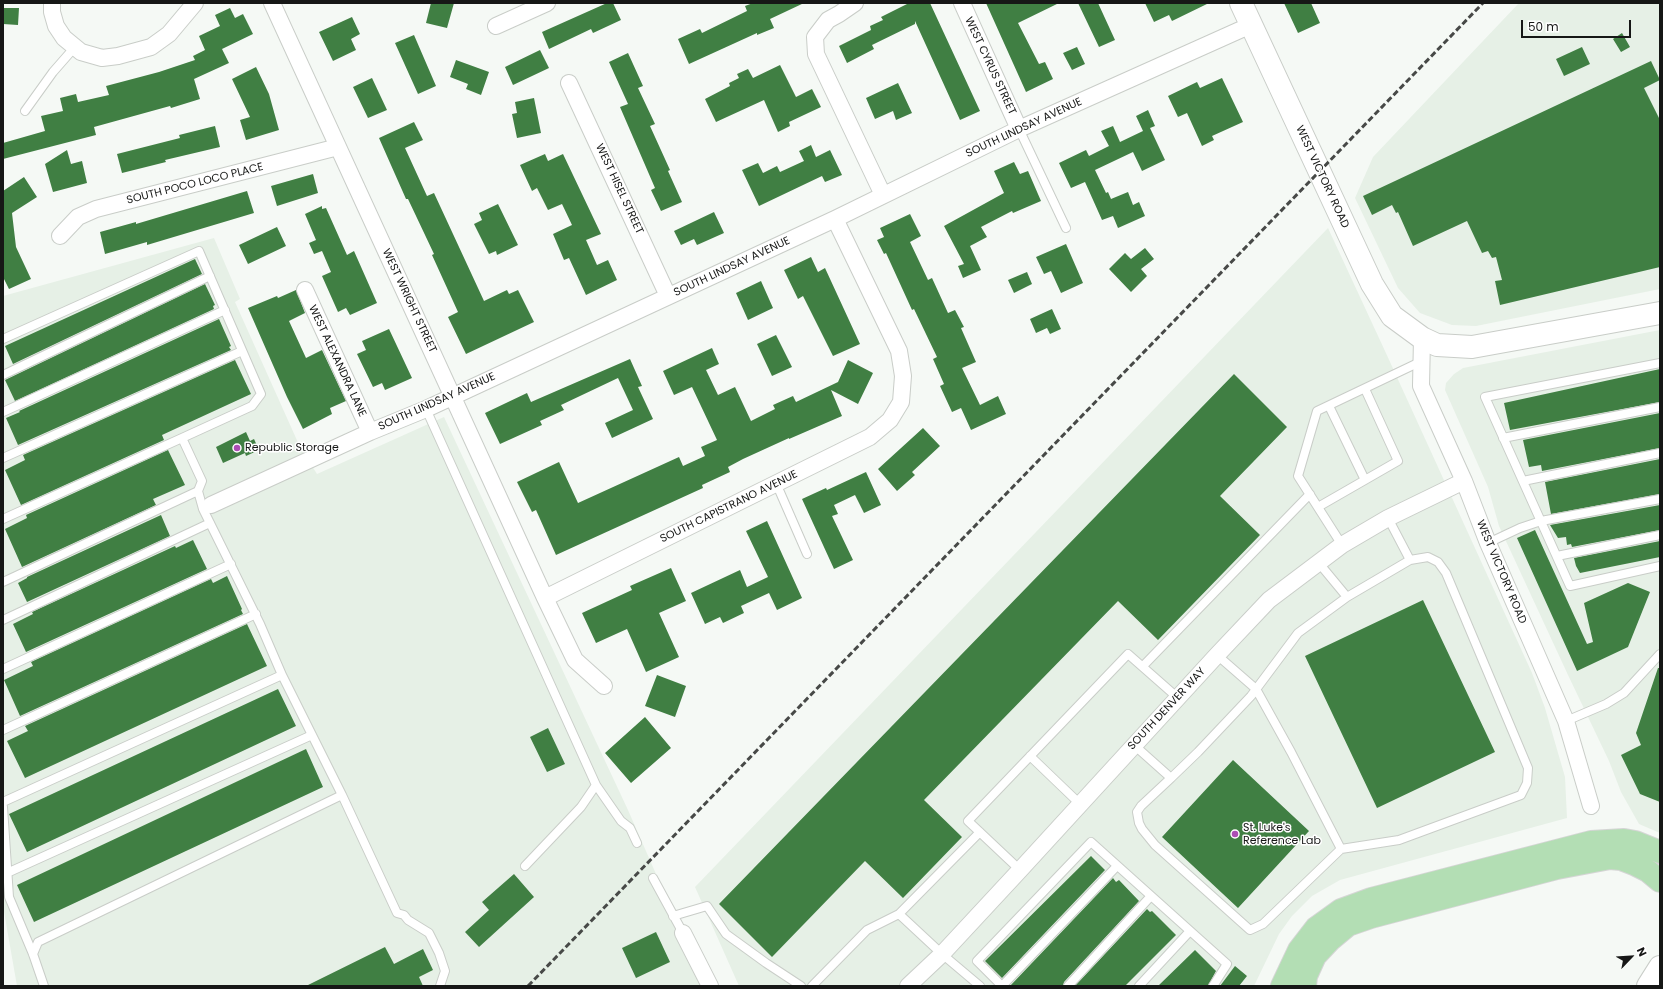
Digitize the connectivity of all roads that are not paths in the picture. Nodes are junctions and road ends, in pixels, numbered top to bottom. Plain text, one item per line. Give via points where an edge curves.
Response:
1 (52, 3) edge
2 (195, 3) edge
3 (272, 3) edge
4 (546, 3) edge
5 (855, 3) edge
6 (962, 3) edge
7 (1241, 3) edge
8 (1251, 25) junction
9 (496, 26) dead end
10 (74, 48) junction
11 (570, 83) dead end
12 (25, 111) dead end
13 (1019, 129) junction
14 (338, 147) junction
15 (883, 196) junction
16 (835, 219) junction
17 (1066, 228) dead end
18 (60, 236) dead end
19 (210, 276) junction
20 (305, 290) dead end
21 (668, 296) junction
22 (225, 310) junction
23 (1660, 313) edge
24 (1422, 338) junction
25 (3, 339) edge
26 (242, 351) junction
27 (1423, 361) junction
28 (1660, 363) edge
29 (3, 375) edge
30 (1365, 389) junction
31 (453, 397) junction
32 (1329, 406) junction
33 (1660, 407) edge
34 (426, 409) junction
35 (3, 412) edge
36 (370, 432) junction
37 (182, 438) junction
38 (1503, 438) junction
39 (1660, 453) edge
40 (3, 458) edge
41 (1365, 480) junction
42 (1464, 481) junction
43 (1523, 481) junction
44 (776, 483) junction
45 (198, 491) junction
46 (1310, 494) junction
47 (1660, 499) edge
48 (207, 507) junction
49 (1318, 507) junction
50 (1388, 518) junction
51 (3, 519) edge
52 (1541, 521) junction
53 (210, 523) junction
54 (1660, 535) edge
55 (1488, 543) junction
56 (1342, 545) junction
57 (807, 554) dead end
58 (1557, 556) junction
59 (1410, 560) junction
60 (1318, 562) junction
61 (230, 564) junction
62 (1660, 566) edge
63 (3, 582) edge
64 (545, 598) junction
65 (1347, 598) junction
66 (256, 614) junction
67 (3, 620) edge
68 (1217, 654) junction
69 (1660, 654) edge
70 (1143, 666) junction
71 (3, 669) edge
72 (282, 674) junction
73 (604, 686) dead end
74 (1256, 689) junction
75 (1178, 698) junction
76 (1566, 720) junction
77 (3, 730) edge
78 (312, 735) junction
79 (1134, 745) junction
80 (1030, 756) junction
81 (1171, 778) junction
82 (596, 785) junction
83 (342, 795) junction
84 (3, 802) edge
85 (1080, 804) junction
86 (1592, 806) dead end
87 (3, 807) edge
88 (980, 832) junction
89 (637, 843) dead end
90 (1341, 849) junction
91 (1660, 852) edge
92 (525, 866) dead end
93 (1117, 866) junction
94 (1020, 870) junction
95 (7, 873) junction
96 (653, 878) dead end
97 (1660, 881) edge
98 (1151, 896) junction
99 (899, 914) junction
100 (673, 916) junction
101 (1190, 931) junction
102 (683, 933) joint
103 (33, 954) junction
104 (942, 954) junction
105 (1660, 966) edge
106 (912, 985) edge
107 (44, 986) edge
108 (440, 986) edge
109 (710, 986) edge
110 (801, 986) edge
111 (812, 986) edge
112 (980, 986) edge
113 (1002, 986) edge
114 (1068, 986) edge
115 (1139, 986) edge
116 (1213, 986) edge
117 (1282, 986) edge
118 (1305, 986) edge
119 (1648, 986) edge

1 - 10 street via 56,26
2 - 10 street via 169,34 151,47 102,58
3 - 14 street, WEST WRIGHT STREET
4 - 9 street
5 - 15 street via 828,20 815,37 816,54
6 - 13 street, WEST CYRUS STREET
7 - 8 street, WEST VICTORY ROAD
8 - 13 street, SOUTH LINDSAY AVENUE
8 - 24 street, WEST VICTORY ROAD via 1372,284 1392,316
10 - 12 lane
11 - 21 street, WEST HISEL STREET
13 - 15 street, SOUTH LINDSAY AVENUE
13 - 17 lane
14 - 18 street, SOUTH POCO LOCO PLACE via 96,209 78,217
14 - 31 street, WEST WRIGHT STREET
15 - 16 street, SOUTH LINDSAY AVENUE
16 - 21 street, SOUTH LINDSAY AVENUE
16 - 44 street, SOUTH CAPISTRANO AVENUE via 899,351 903,376 901,402 890,420 870,437
19 - 22 lane
19 - 25 lane via 199,251
19 - 29 lane
20 - 36 street, WEST ALEXANDRA LANE
21 - 31 street, SOUTH LINDSAY AVENUE
22 - 26 lane
22 - 35 lane
23 - 24 street, WEST VICTORY ROAD via 1472,347 1437,345
24 - 27 street, WEST VICTORY ROAD
26 - 37 lane via 261,394 252,406
26 - 40 lane
27 - 30 lane
27 - 42 street, WEST VICTORY ROAD via 1421,386
28 - 38 lane via 1485,397
30 - 32 lane
30 - 41 lane via 1398,461
31 - 34 street, SOUTH LINDSAY AVENUE
31 - 64 street, WEST WRIGHT STREET
32 - 41 lane
32 - 46 lane via 1317,412 1298,476
33 - 38 lane
34 - 36 street, SOUTH LINDSAY AVENUE
34 - 82 lane
36 - 48 street, SOUTH LINDSAY AVENUE
37 - 45 lane via 202,480
37 - 51 lane
38 - 43 lane
39 - 43 lane
41 - 49 lane
42 - 50 street, SOUTH DENVER WAY
42 - 55 street, WEST VICTORY ROAD
43 - 52 lane
44 - 57 lane
44 - 64 street, SOUTH CAPISTRANO AVENUE
45 - 48 lane
45 - 63 lane
46 - 49 lane
46 - 70 lane
47 - 52 lane
48 - 53 lane
49 - 56 lane
50 - 56 street, SOUTH DENVER WAY
50 - 59 lane
52 - 55 lane
52 - 58 lane
53 - 61 lane
53 - 67 lane
54 - 58 lane
55 - 76 street, WEST VICTORY ROAD
56 - 60 street, SOUTH DENVER WAY
58 - 62 lane via 1570,586
59 - 65 lane
59 - 90 lane via 1428,557 1438,562 1446,573 1528,768 1527,783 1520,795 1399,840
60 - 65 lane
60 - 68 street, SOUTH DENVER WAY via 1269,600
61 - 66 lane
61 - 71 lane
64 - 73 street, WEST WRIGHT STREET via 575,660
65 - 74 lane via 1298,633
66 - 72 lane
66 - 77 lane
68 - 74 lane
68 - 75 street, SOUTH DENVER WAY
69 - 76 lane via 1624,692 1606,704
70 - 75 lane
70 - 80 lane via 1128,654
72 - 78 lane
72 - 84 lane
74 - 81 lane
74 - 90 lane
75 - 79 street, SOUTH DENVER WAY
76 - 86 street, WEST VICTORY ROAD
78 - 83 lane
78 - 95 lane
79 - 81 lane
79 - 85 street, SOUTH DENVER WAY
80 - 85 lane
80 - 88 lane via 968,821
81 - 90 lane via 1141,806 1138,812 1139,823 1156,845 1250,930 1263,924
82 - 89 lane via 621,821 630,828
82 - 92 lane via 581,807
83 - 103 lane via 38,942
83 - 108 lane via 396,913 404,914 408,920 429,932 440,953 445,971
85 - 94 street, SOUTH DENVER WAY
87 - 95 lane
88 - 94 lane
88 - 99 lane
91 - 117 main road via 1624,840 1591,842 1371,899 1341,910 1316,928 1299,950
93 - 98 lane
93 - 113 lane
93 - 113 lane via 1091,842 977,961
94 - 104 street, SOUTH DENVER WAY
95 - 103 lane via 9,897
96 - 100 lane
97 - 118 main road via 1634,864 1610,858 1557,868 1371,917 1348,925 1330,940 1315,956 1306,976
98 - 101 lane
98 - 114 lane
99 - 104 lane
99 - 111 lane via 867,930
100 - 102 lane
100 - 110 lane via 707,906 726,934
101 - 115 lane
101 - 116 lane via 1227,964
102 - 109 street
103 - 107 lane
104 - 106 street, SOUTH DENVER WAY
104 - 112 lane
105 - 119 street

